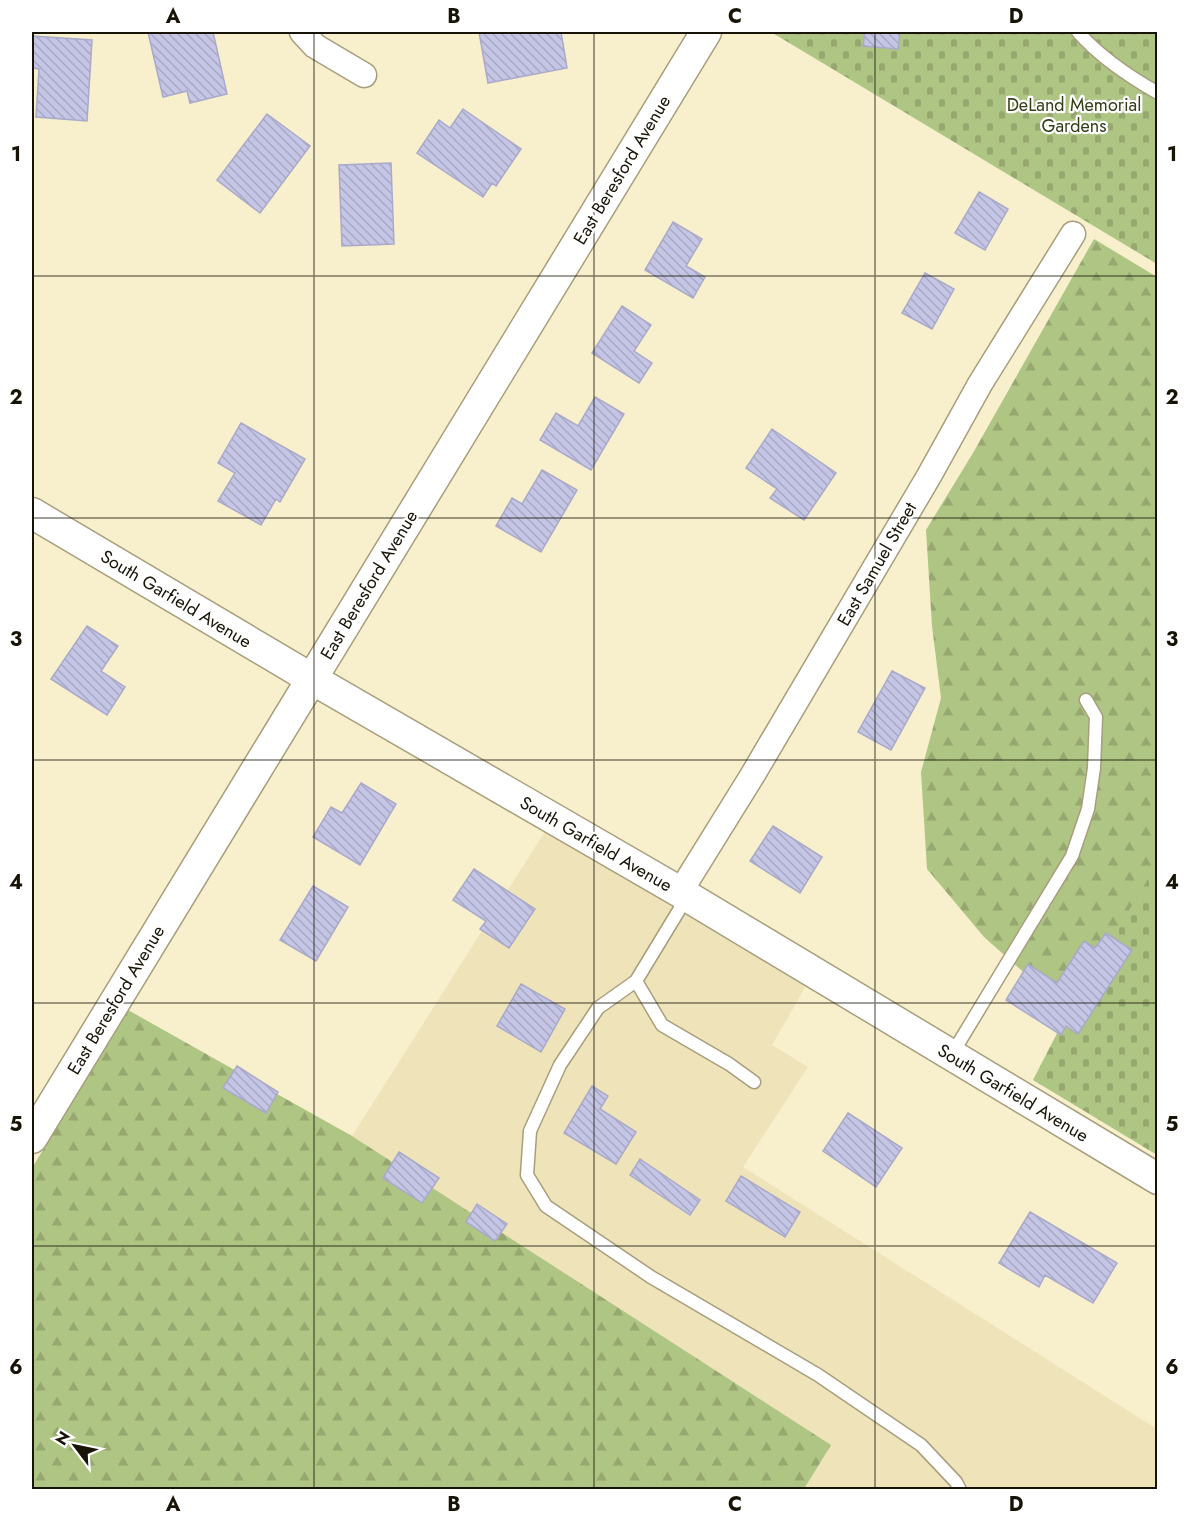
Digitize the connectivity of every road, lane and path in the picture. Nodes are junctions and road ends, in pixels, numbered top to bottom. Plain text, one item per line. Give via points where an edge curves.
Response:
1 (302, 32) edge
2 (706, 32) edge
3 (1078, 32) edge
4 (364, 75) dead end
5 (1158, 93) edge
6 (1073, 234) dead end
7 (32, 513) edge
8 (312, 680) junction
9 (1086, 700) dead end
10 (683, 894) junction
11 (636, 981) junction
12 (951, 1055) junction
13 (754, 1082) dead end
14 (32, 1138) edge
15 (1158, 1179) edge
16 (960, 1490) edge

1 - 4 street via 315,46
2 - 8 street, East Beresford Avenue
3 - 5 lane via 1129,76
6 - 10 street, East Samuel Street via 980,384
7 - 8 street, South Garfield Avenue
8 - 10 street, South Garfield Avenue
8 - 14 street, East Beresford Avenue
9 - 12 lane via 1096,717 1094,768 1088,809 1072,856
10 - 11 lane
10 - 12 street, South Garfield Avenue
11 - 13 lane via 662,1025
11 - 16 lane via 598,1008 560,1065 530,1131 527,1175 546,1206 651,1277 818,1376 921,1445
12 - 15 street, South Garfield Avenue

